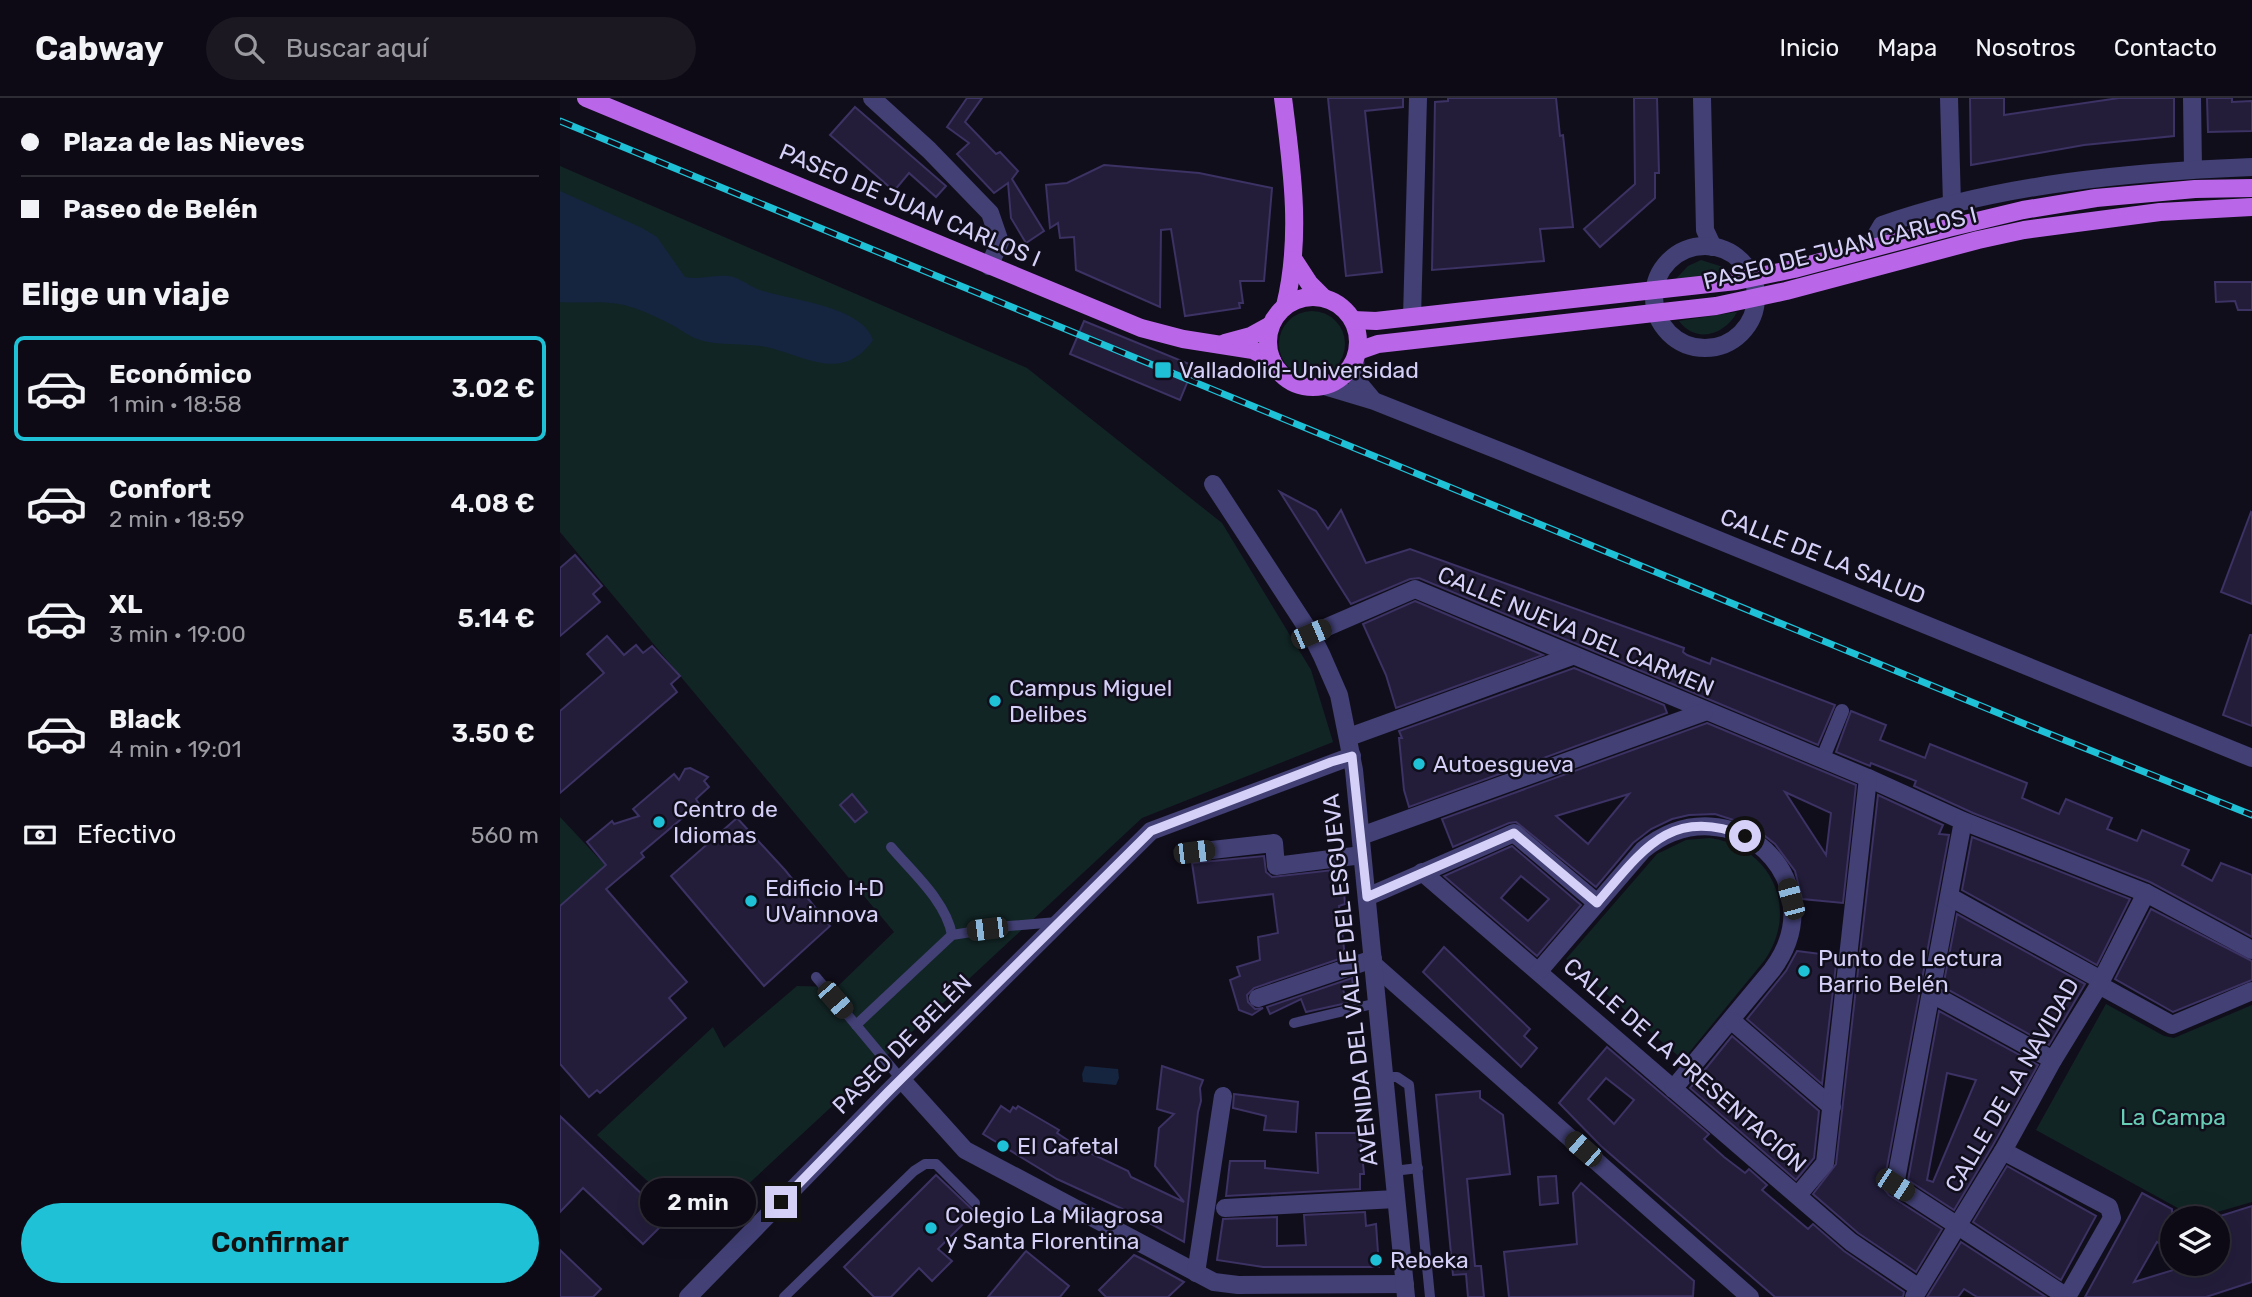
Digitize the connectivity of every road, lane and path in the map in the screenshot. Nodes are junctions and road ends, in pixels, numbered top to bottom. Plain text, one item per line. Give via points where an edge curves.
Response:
1 (586, 98) edge
2 (872, 98) edge
3 (1283, 98) edge
4 (1418, 98) edge
5 (1702, 98) edge
6 (1949, 98) edge
7 (2192, 98) edge
8 (2252, 167) edge
9 (2193, 169) junction
10 (2252, 188) edge
11 (1952, 204) junction
12 (2252, 206) edge
13 (1704, 230) junction
14 (1713, 247) junction
15 (1692, 248) junction
16 (1868, 249) junction
17 (1294, 260) junction
18 (989, 266) junction
19 (1752, 278) junction
20 (1655, 291) junction
21 (1322, 297) junction
22 (1756, 298) junction
23 (1285, 306) junction
24 (1657, 312) junction
25 (1412, 317) junction
26 (1353, 320) junction
27 (1271, 325) junction
28 (1219, 344) junction
29 (1357, 355) junction
30 (1272, 360) junction
31 (1324, 386) junction
32 (1374, 401) junction
33 (1213, 484) dead end
34 (1311, 634) junction
35 (1572, 656) junction
36 (1842, 711) dead end
37 (1704, 712) junction
38 (1349, 737) junction
39 (1352, 756) junction
40 (2252, 758) edge
41 (1822, 760) junction
42 (1868, 778) junction
43 (1963, 821) junction
44 (1361, 836) junction
45 (891, 847) dead end
46 (1194, 852) dead end
47 (1362, 855) junction
48 (1422, 872) junction
49 (2146, 893) junction
50 (1367, 897) junction
51 (1950, 897) junction
52 (1597, 903) junction
53 (1058, 922) junction
54 (952, 935) junction
55 (2252, 950) edge
56 (1373, 962) junction
57 (1539, 971) junction
58 (816, 977) dead end
59 (2100, 982) junction
60 (2252, 991) edge
61 (1932, 994) junction
62 (1258, 998) dead end
63 (1377, 1003) junction
64 (1732, 1021) junction
65 (1294, 1023) dead end
66 (856, 1025) junction
67 (2053, 1060) junction
68 (1384, 1077) junction
69 (901, 1079) junction
70 (1673, 1089) junction
71 (1223, 1096) dead end
72 (1832, 1107) junction
73 (2003, 1151) junction
74 (1418, 1168) junction
75 (1394, 1171) junction
76 (1798, 1195) junction
77 (1396, 1199) junction
78 (975, 1203) dead end
79 (1225, 1208) dead end
80 (1959, 1227) junction
81 (1196, 1273) junction
82 (1406, 1290) edge
83 (1232, 1291) edge
84 (1917, 1293) edge
85 (688, 1297) edge
86 (784, 1297) edge
87 (1430, 1297) edge
88 (1750, 1297) edge
89 (2067, 1297) edge

1 - 18 main road, PASEO DE JUAN CARLOS I
2 - 18 street via 990,213 1000,242
3 - 17 main road via 1295,191
4 - 25 street
5 - 13 street
6 - 11 street
7 - 9 street
8 - 9 street, PASEO DE JUAN CARLOS I
9 - 11 street, PASEO DE JUAN CARLOS I via 2081,181
10 - 16 main road, PASEO DE JUAN CARLOS I via 2096,198 2000,215
11 - 16 street, PASEO DE JUAN CARLOS I via 1882,225
12 - 22 main road, PASEO DE JUAN CARLOS I via 2160,212 2024,230
13 - 14 street
13 - 15 street
14 - 15 street
14 - 19 street via 1738,257
15 - 20 street via 1664,267
16 - 19 main road, PASEO DE JUAN CARLOS I
17 - 21 main road
17 - 23 main road
18 - 28 main road, PASEO DE JUAN CARLOS I via 1141,328
19 - 20 main road, PASEO DE JUAN CARLOS I
19 - 22 street
20 - 24 street
20 - 25 main road, PASEO DE JUAN CARLOS I
21 - 23 main road
21 - 26 main road via 1340,305
22 - 24 main road, PASEO DE JUAN CARLOS I
22 - 24 street via 1754,314 1736,338 1703,348 1682,342 1669,332
23 - 27 main road
24 - 29 main road, PASEO DE JUAN CARLOS I via 1378,344
25 - 26 main road, PASEO DE JUAN CARLOS I
26 - 29 main road
27 - 28 main road, PASEO DE JUAN CARLOS I
27 - 30 main road via 1268,346
28 - 30 main road, PASEO DE JUAN CARLOS I
29 - 31 main road via 1347,373
29 - 32 street via 1356,381
30 - 31 main road via 1289,380 1306,387
31 - 32 street, CALLE DE LA SALUD
32 - 40 street, CALLE DE LA SALUD
33 - 34 street, AVENIDA DEL VALLE DEL ESGUEVA
34 - 35 street, CALLE NUEVA DEL CARMEN via 1415,589
34 - 38 street, AVENIDA DEL VALLE DEL ESGUEVA via 1339,695
35 - 37 street, CALLE NUEVA DEL CARMEN
35 - 38 street
36 - 41 street
37 - 41 street, CALLE NUEVA DEL CARMEN
37 - 44 street
38 - 39 street, AVENIDA DEL VALLE DEL ESGUEVA
39 - 44 street, AVENIDA DEL VALLE DEL ESGUEVA
39 - 53 street, PASEO DE BELÉN via 1151,831
41 - 42 street, CALLE NUEVA DEL CARMEN
42 - 43 street, CALLE NUEVA DEL CARMEN
42 - 72 street
43 - 49 street, CALLE NUEVA DEL CARMEN
43 - 51 street
44 - 47 street, AVENIDA DEL VALLE DEL ESGUEVA
45 - 54 lane via 939,904
46 - 47 street via 1274,842 1276,866
47 - 50 street, AVENIDA DEL VALLE DEL ESGUEVA
48 - 50 street
48 - 52 street via 1514,833
48 - 57 street, CALLE DE LA PRESENTACIÓN
49 - 55 street, CALLE NUEVA DEL CARMEN
49 - 59 street, CALLE DE LA NAVIDAD
50 - 56 street, AVENIDA DEL VALLE DEL ESGUEVA
51 - 59 street
51 - 61 street
52 - 57 street
52 - 64 street via 1643,850 1673,831 1711,826 1762,846 1786,878 1793,922 1783,956
53 - 54 lane
53 - 69 street, PASEO DE BELÉN
54 - 66 lane
56 - 62 street
56 - 63 street, AVENIDA DEL VALLE DEL ESGUEVA
56 - 88 street
57 - 70 street, CALLE DE LA PRESENTACIÓN
58 - 66 lane
59 - 60 street via 2172,1025
59 - 67 street, CALLE DE LA NAVIDAD
61 - 67 street
61 - 80 street via 1895,1185
63 - 65 lane
63 - 68 street, AVENIDA DEL VALLE DEL ESGUEVA
64 - 70 street
64 - 72 street
66 - 69 lane
67 - 73 street, CALLE DE LA NAVIDAD
68 - 74 lane via 1397,1077 1409,1085
68 - 75 street, AVENIDA DEL VALLE DEL ESGUEVA
69 - 81 street via 965,1150
69 - 85 street, PASEO DE BELÉN
70 - 76 street, CALLE DE LA PRESENTACIÓN
71 - 81 street
72 - 76 street via 1825,1163
73 - 80 street, CALLE DE LA NAVIDAD
73 - 89 street via 2109,1208 2112,1218
74 - 75 lane
74 - 87 lane
75 - 77 street, AVENIDA DEL VALLE DEL ESGUEVA
76 - 84 street, CALLE DE LA PRESENTACIÓN
77 - 79 street
77 - 82 street, AVENIDA DEL VALLE DEL ESGUEVA
78 - 86 lane via 936,1164 925,1164
80 - 84 street, CALLE DE LA NAVIDAD
80 - 89 street
81 - 83 street
82 - 83 street

